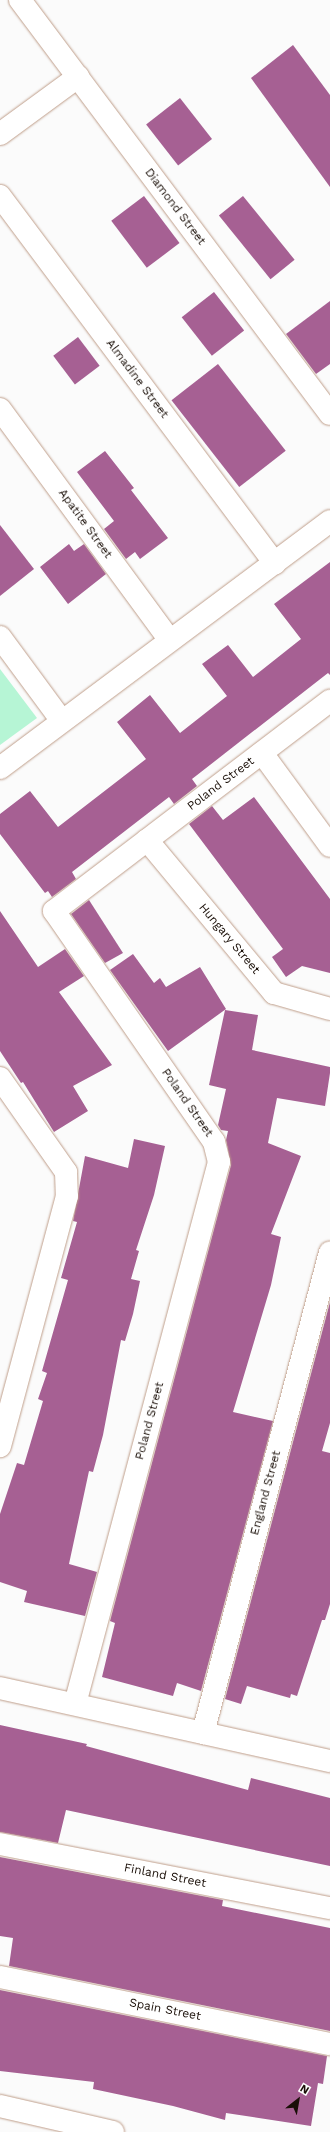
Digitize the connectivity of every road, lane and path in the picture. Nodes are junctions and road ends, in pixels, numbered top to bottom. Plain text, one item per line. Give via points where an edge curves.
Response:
1 (20, 0) edge
2 (78, 77) junction
3 (0, 134) edge
4 (0, 196) edge
5 (0, 409) edge
6 (330, 414) edge
7 (330, 521) edge
8 (275, 563) junction
9 (0, 637) edge
10 (170, 639) junction
11 (330, 701) edge
12 (62, 720) junction
13 (262, 753) junction
14 (0, 768) edge
15 (147, 840) junction
16 (330, 846) edge
17 (330, 1009) edge
18 (0, 1078) edge
19 (330, 1253) edge
20 (0, 1446) edge
21 (0, 1688) edge
22 (75, 1704) junction
23 (203, 1733) junction
24 (330, 1761) edge
25 (0, 1844) edge
26 (330, 1908) edge
27 (0, 1977) edge
28 (330, 2044) edge
29 (0, 2106) edge
30 (113, 2132) edge

1 - 2 street, Diamond Street
2 - 3 street
2 - 6 street, Diamond Street
4 - 8 street, Almadine Street
5 - 10 street, Apatite Street
7 - 8 street
8 - 10 street
9 - 12 street
10 - 12 street
11 - 13 street, Poland Street
12 - 14 street
13 - 15 street, Poland Street
13 - 16 street
15 - 17 street, Hungary Street via 274,993
15 - 22 street, Poland Street via 54,911 214,1142 219,1162
18 - 20 street via 66,1172 67,1196
19 - 23 street, England Street
21 - 22 street
22 - 23 street
23 - 24 street
25 - 26 street, Finland Street
27 - 28 street, Spain Street
29 - 30 street

